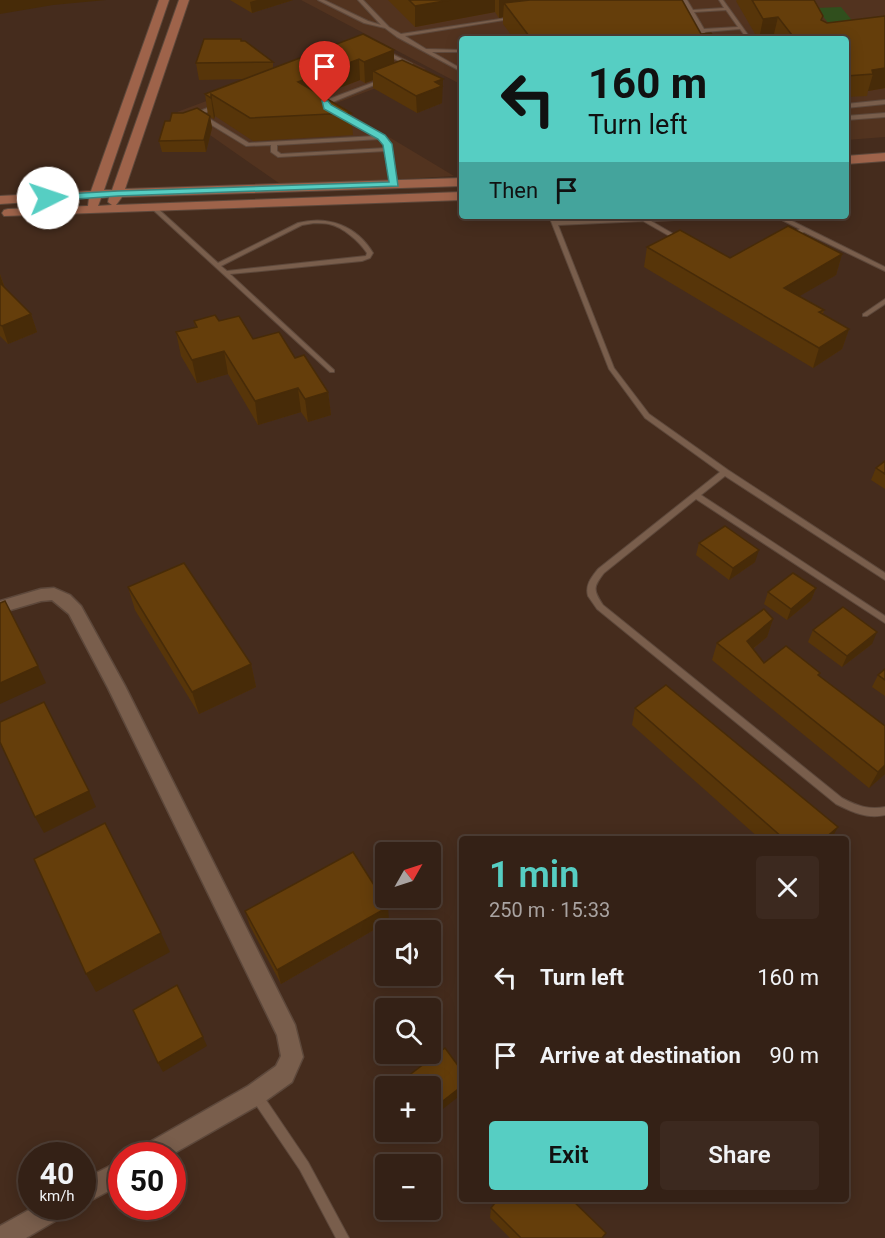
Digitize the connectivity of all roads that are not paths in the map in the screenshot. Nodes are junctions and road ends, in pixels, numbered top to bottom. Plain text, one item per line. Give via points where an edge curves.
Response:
1 (164, 0) edge
2 (184, 0) edge
3 (320, 0) edge
4 (360, 0) edge
5 (685, 0) edge
6 (721, 0) edge
7 (727, 9) junction
8 (691, 11) junction
9 (525, 16) edge
10 (387, 28) junction
11 (741, 28) junction
12 (702, 31) junction
13 (399, 36) junction
14 (705, 36) edge
15 (747, 36) edge
16 (378, 49) edge
17 (423, 50) junction
18 (459, 51) edge
19 (459, 69) edge
20 (408, 72) edge
21 (386, 80) edge
22 (227, 102) edge
23 (885, 102) edge
24 (849, 106) edge
25 (885, 115) edge
26 (849, 118) edge
27 (382, 137) junction
28 (274, 144) junction
29 (388, 149) junction
30 (885, 157) edge
31 (849, 161) edge
32 (849, 161) edge
33 (885, 168) edge
34 (459, 182) edge
35 (394, 184) junction
36 (118, 193) junction
37 (94, 195) junction
38 (459, 196) edge
39 (0, 200) edge
40 (153, 207) junction
41 (92, 209) junction
42 (112, 209) junction
43 (0, 213) edge
44 (644, 219) joint
45 (783, 219) edge
46 (553, 220) edge
47 (805, 229) junction
48 (789, 237) edge
49 (690, 245) edge
50 (217, 266) junction
51 (885, 269) edge
52 (226, 273) junction
53 (885, 301) edge
54 (865, 315) dead end
55 (332, 371) dead end
56 (725, 472) junction
57 (695, 495) junction
58 (885, 577) edge
59 (0, 608) edge
60 (885, 620) edge
61 (885, 812) edge
62 (256, 1094) junction
63 (172, 1142) edge
64 (34, 1220) edge
65 (2, 1238) edge
66 (343, 1238) edge

1 - 37 main road
2 - 36 main road
3 - 10 lane
4 - 10 lane
5 - 8 lane
6 - 7 lane
7 - 8 lane
7 - 11 lane
8 - 12 lane
9 - 13 lane
10 - 13 lane
11 - 12 lane
11 - 15 lane
12 - 14 lane
13 - 17 lane
16 - 20 lane via 411,66
17 - 18 lane
17 - 19 lane
21 - 27 lane via 325,103
22 - 28 lane via 202,112 202,117 244,144
23 - 24 lane
25 - 26 lane
27 - 28 lane
27 - 29 lane
28 - 29 lane via 274,152 280,156
29 - 35 lane
30 - 31 main road
32 - 33 main road
34 - 35 main road
35 - 36 main road
36 - 37 main road
36 - 42 main road
37 - 39 main road
37 - 41 main road
38 - 40 main road
40 - 42 main road
40 - 50 lane
41 - 42 main road
41 - 43 main road
44 - 46 lane
44 - 49 lane
45 - 47 lane
46 - 56 lane via 611,368 647,416
47 - 48 lane
47 - 51 lane
50 - 52 lane
50 - 52 lane via 309,222 333,223 364,244 370,253 362,259
52 - 55 lane
53 - 54 lane
56 - 57 lane
56 - 58 lane
57 - 60 lane
57 - 61 lane via 600,571 592,583 591,594 600,606 839,801 857,811
59 - 62 street via 41,595 54,594 64,599 75,610 116,686 286,1033 292,1057 284,1074
62 - 63 street
62 - 66 lane via 304,1166
64 - 65 street

